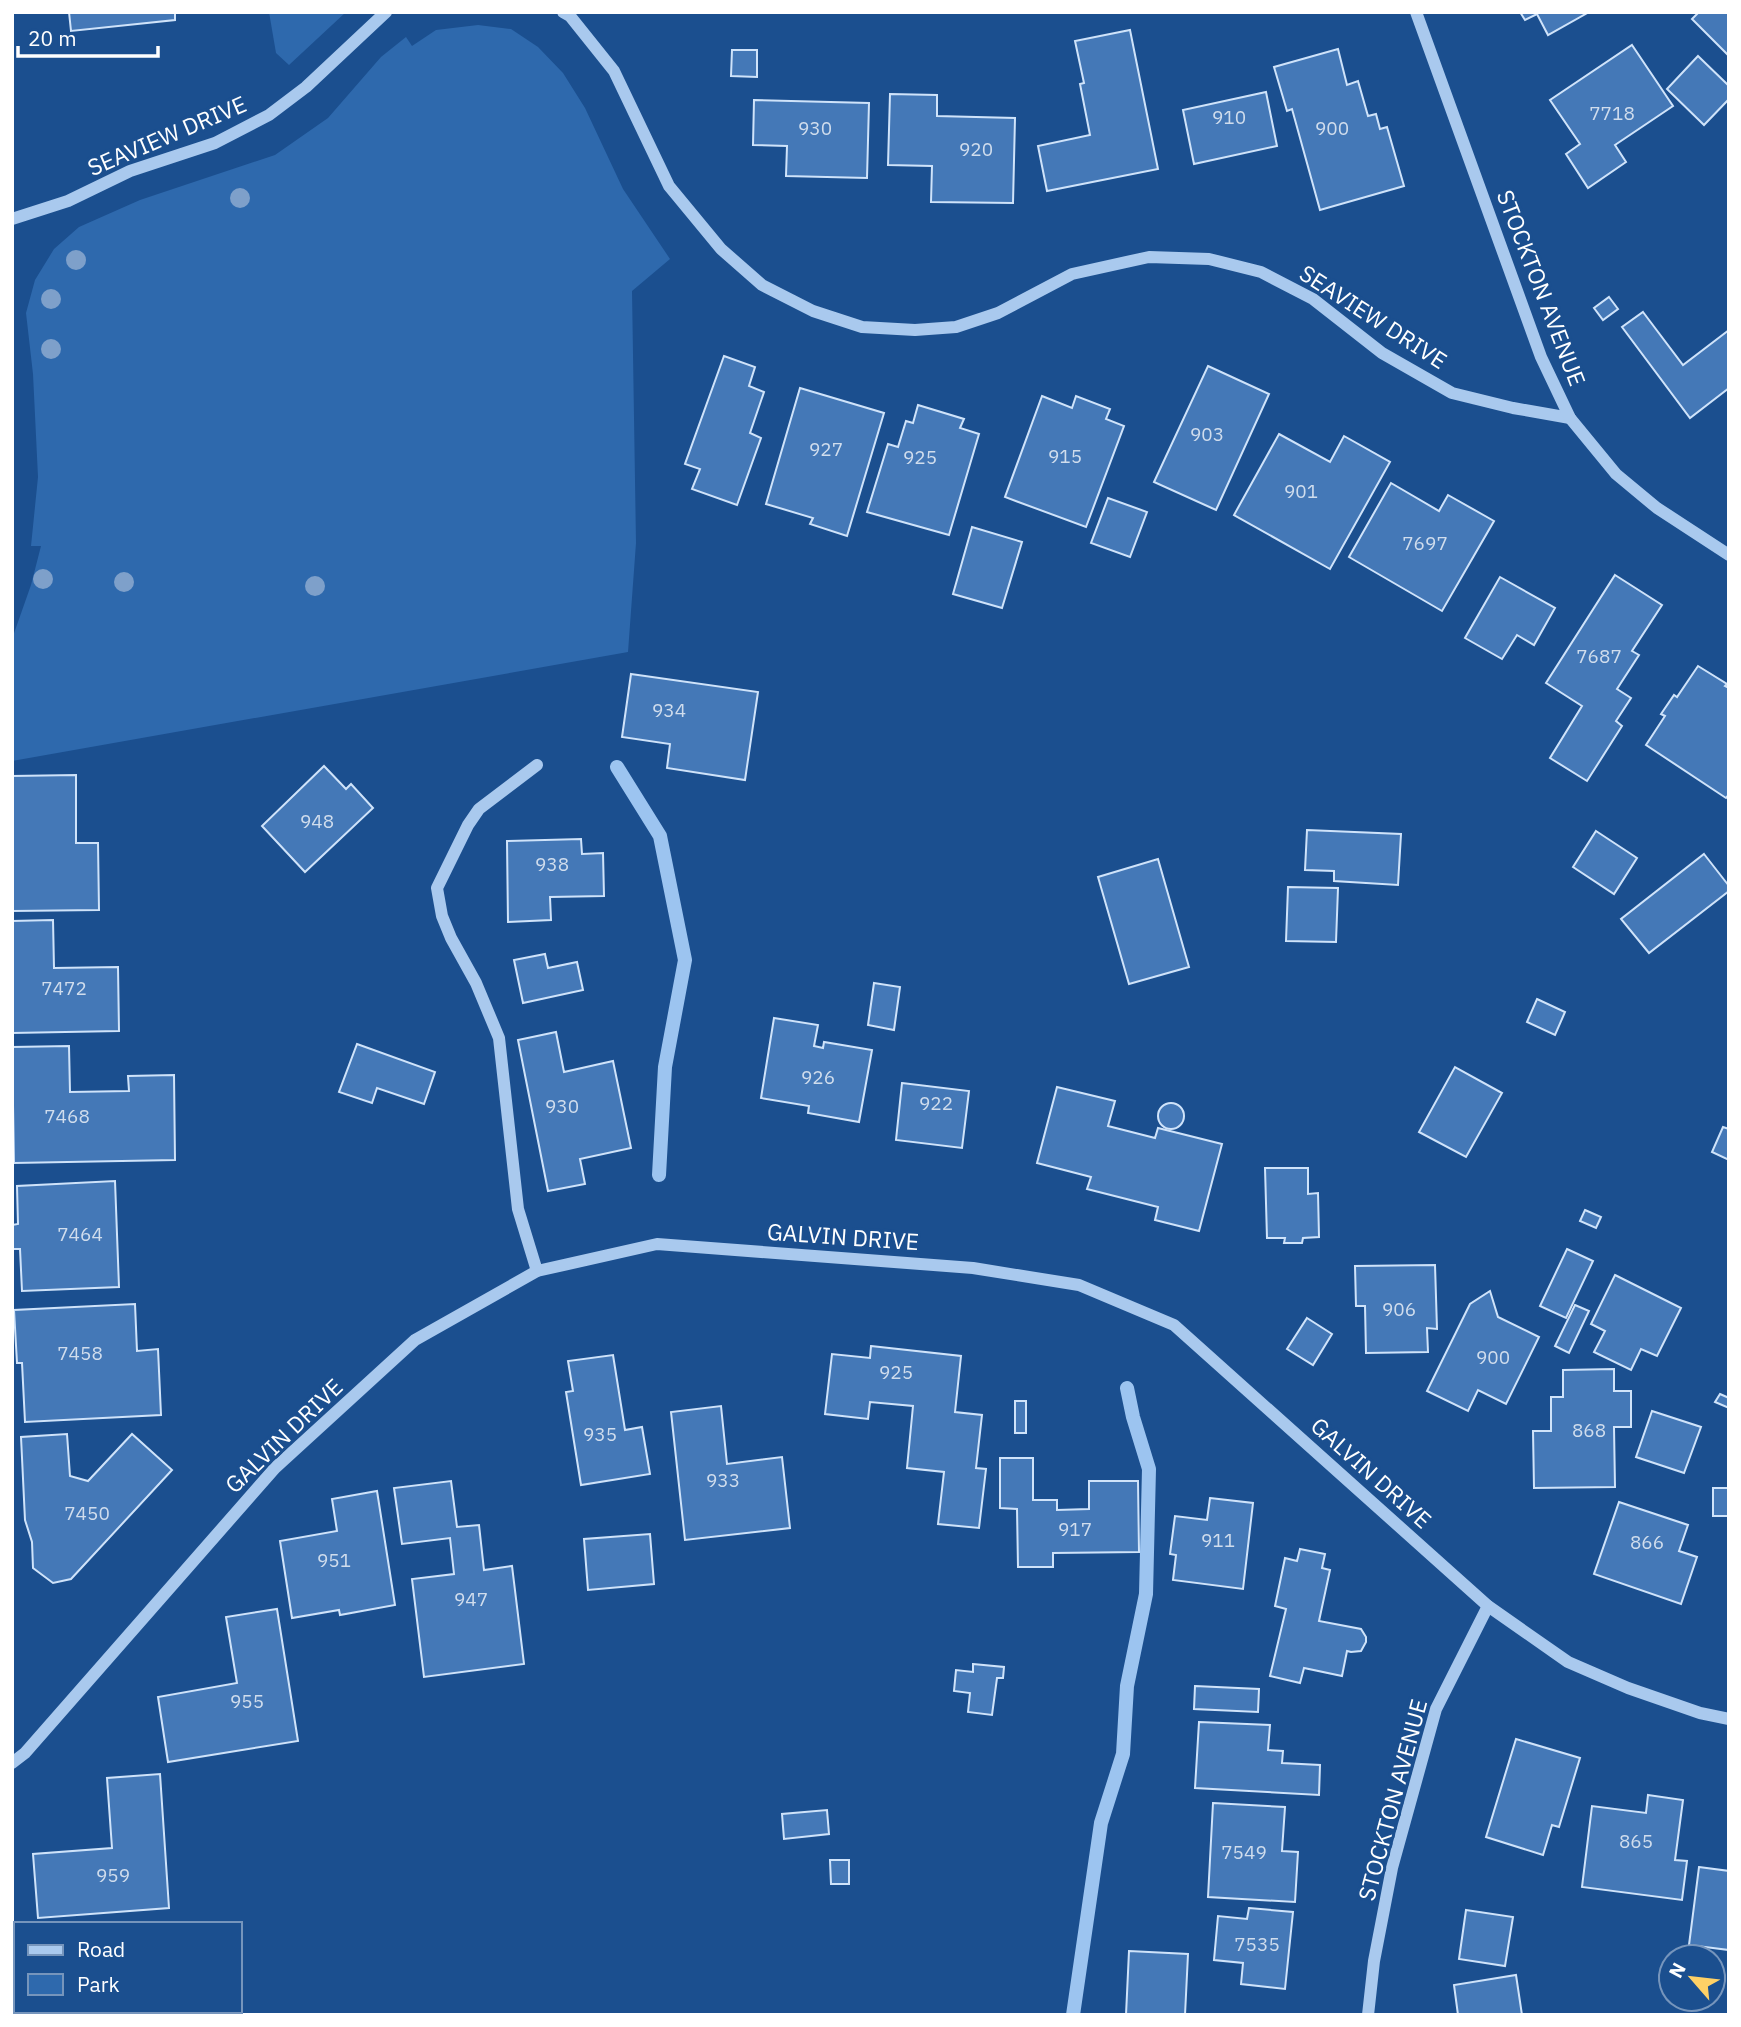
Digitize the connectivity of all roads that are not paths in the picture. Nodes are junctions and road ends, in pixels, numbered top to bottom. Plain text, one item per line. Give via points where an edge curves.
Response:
1 (386, 12) edge
2 (564, 12) edge
3 (1416, 12) edge
4 (12, 219) edge
5 (1570, 418) junction
6 (1729, 555) edge
7 (537, 765) dead end
8 (537, 1271) junction
9 (1488, 1606) junction
10 (1729, 1719) edge
11 (12, 1763) edge
12 (1368, 2015) edge

1 - 4 street, SEAVIEW DRIVE via 270,115 215,143 130,171 68,201
2 - 5 street, SEAVIEW DRIVE via 614,71 668,186 722,249 762,285 813,311 862,327 956,327 998,313 1072,274 1149,257 1209,259 1261,272 1313,299 1382,353 1452,393
3 - 5 street, STOCKTON AVENUE via 1541,357
5 - 6 street, STOCKTON AVENUE via 1616,474 1657,509
7 - 8 street via 479,809 437,888 451,938 499,1038 518,1209
8 - 9 street, GALVIN DRIVE via 657,1244 973,1268 1079,1285 1174,1325
8 - 11 street, GALVIN DRIVE via 415,1340 275,1468
9 - 10 street, GALVIN DRIVE via 1568,1662 1628,1688
9 - 12 street, STOCKTON AVENUE via 1436,1709 1392,1868

